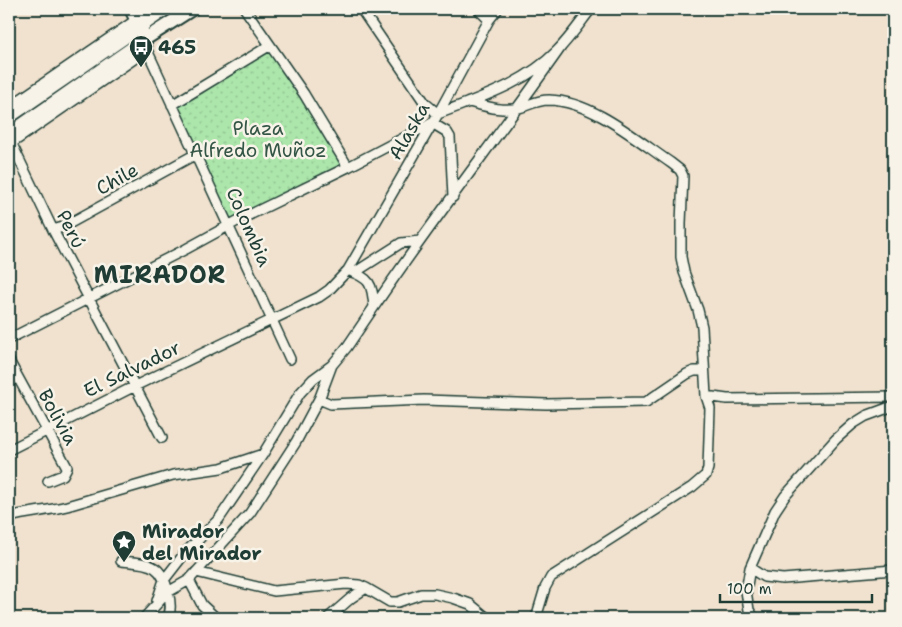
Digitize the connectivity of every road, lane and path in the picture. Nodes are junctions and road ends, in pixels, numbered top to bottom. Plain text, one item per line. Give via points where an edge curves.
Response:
1 (152, 9) edge
2 (166, 9) edge
3 (192, 9) edge
4 (245, 9) edge
5 (362, 9) edge
6 (478, 9) edge
7 (498, 9) edge
8 (591, 9) edge
9 (136, 18) edge
10 (489, 20) junction
11 (146, 45) junction
12 (269, 46) junction
13 (561, 47) junction
14 (470, 102) junction
15 (172, 106) junction
16 (9, 107) edge
17 (519, 108) junction
18 (438, 114) junction
19 (9, 117) edge
20 (432, 123) junction
21 (9, 140) edge
22 (196, 154) junction
23 (348, 167) junction
24 (453, 197) junction
25 (228, 226) junction
26 (53, 230) junction
27 (420, 241) junction
28 (351, 271) junction
29 (89, 299) junction
30 (374, 306) junction
31 (270, 320) junction
32 (9, 339) edge
33 (290, 359) dead end
34 (9, 361) edge
35 (332, 365) junction
36 (704, 371) junction
37 (135, 386) junction
38 (706, 396) junction
39 (893, 397) edge
40 (319, 399) junction
41 (893, 406) edge
42 (47, 430) junction
43 (162, 438) dead end
44 (9, 450) edge
45 (263, 454) junction
46 (48, 481) dead end
47 (9, 517) edge
48 (121, 561) dead end
49 (750, 568) junction
50 (893, 570) edge
51 (196, 572) junction
52 (164, 580) junction
53 (189, 580) junction
54 (366, 588) junction
55 (168, 592) junction
56 (156, 604) junction
57 (144, 618) edge
58 (167, 618) edge
59 (216, 618) edge
60 (328, 618) edge
61 (487, 618) edge
62 (536, 618) edge
63 (754, 618) edge

1 - 9 street
2 - 9 street
3 - 11 street
4 - 12 street
5 - 18 street via 425,103
6 - 10 street
7 - 10 street, Alaska
8 - 13 street
9 - 11 street
9 - 16 street
9 - 19 street
10 - 18 street, Alaska
11 - 15 street, Colombia
11 - 21 street
12 - 15 street
12 - 23 street via 304,94
13 - 14 street via 528,75
13 - 17 street
14 - 17 street via 501,109
14 - 18 street
15 - 22 street, Colombia
17 - 24 street
17 - 36 street via 548,100 588,110 680,170 683,176 682,257 700,319
18 - 20 street, Alaska
20 - 23 street
20 - 24 street via 450,137
20 - 28 street, Alaska
21 - 26 street, Perú
22 - 25 street, Colombia
22 - 26 street, Chile
23 - 25 street
24 - 27 street
25 - 29 street
25 - 31 street, Colombia
26 - 29 street, Perú
27 - 28 street via 401,243
27 - 30 street
28 - 30 street via 369,282
28 - 31 street, El Salvador via 319,297
29 - 32 street
29 - 37 street, Perú
30 - 35 street
31 - 33 street, Colombia
31 - 37 street, El Salvador
34 - 42 street, Bolivia
35 - 40 street
35 - 45 street via 300,393
36 - 38 street
36 - 40 street via 687,374 646,402 546,404 424,400 331,404
37 - 42 street, El Salvador
37 - 43 street, Perú
38 - 39 street via 727,399
38 - 62 street via 711,422 706,475 551,578
40 - 51 street via 296,442 250,513
41 - 49 street via 866,416 836,438 784,496
42 - 44 street, El Salvador
42 - 46 street, Bolivia via 67,467 64,475
45 - 47 street via 221,468 173,475 67,506
45 - 52 street via 219,519
48 - 52 street via 155,568
49 - 50 street via 764,577 783,580
49 - 63 street via 746,591 749,610
51 - 53 street
51 - 54 street via 274,591 346,584
52 - 55 street
52 - 56 street
53 - 55 street
53 - 59 street via 202,605
54 - 60 street
54 - 61 street via 390,602 421,594 453,598 470,604
55 - 56 street
55 - 58 street via 171,608
56 - 57 street

